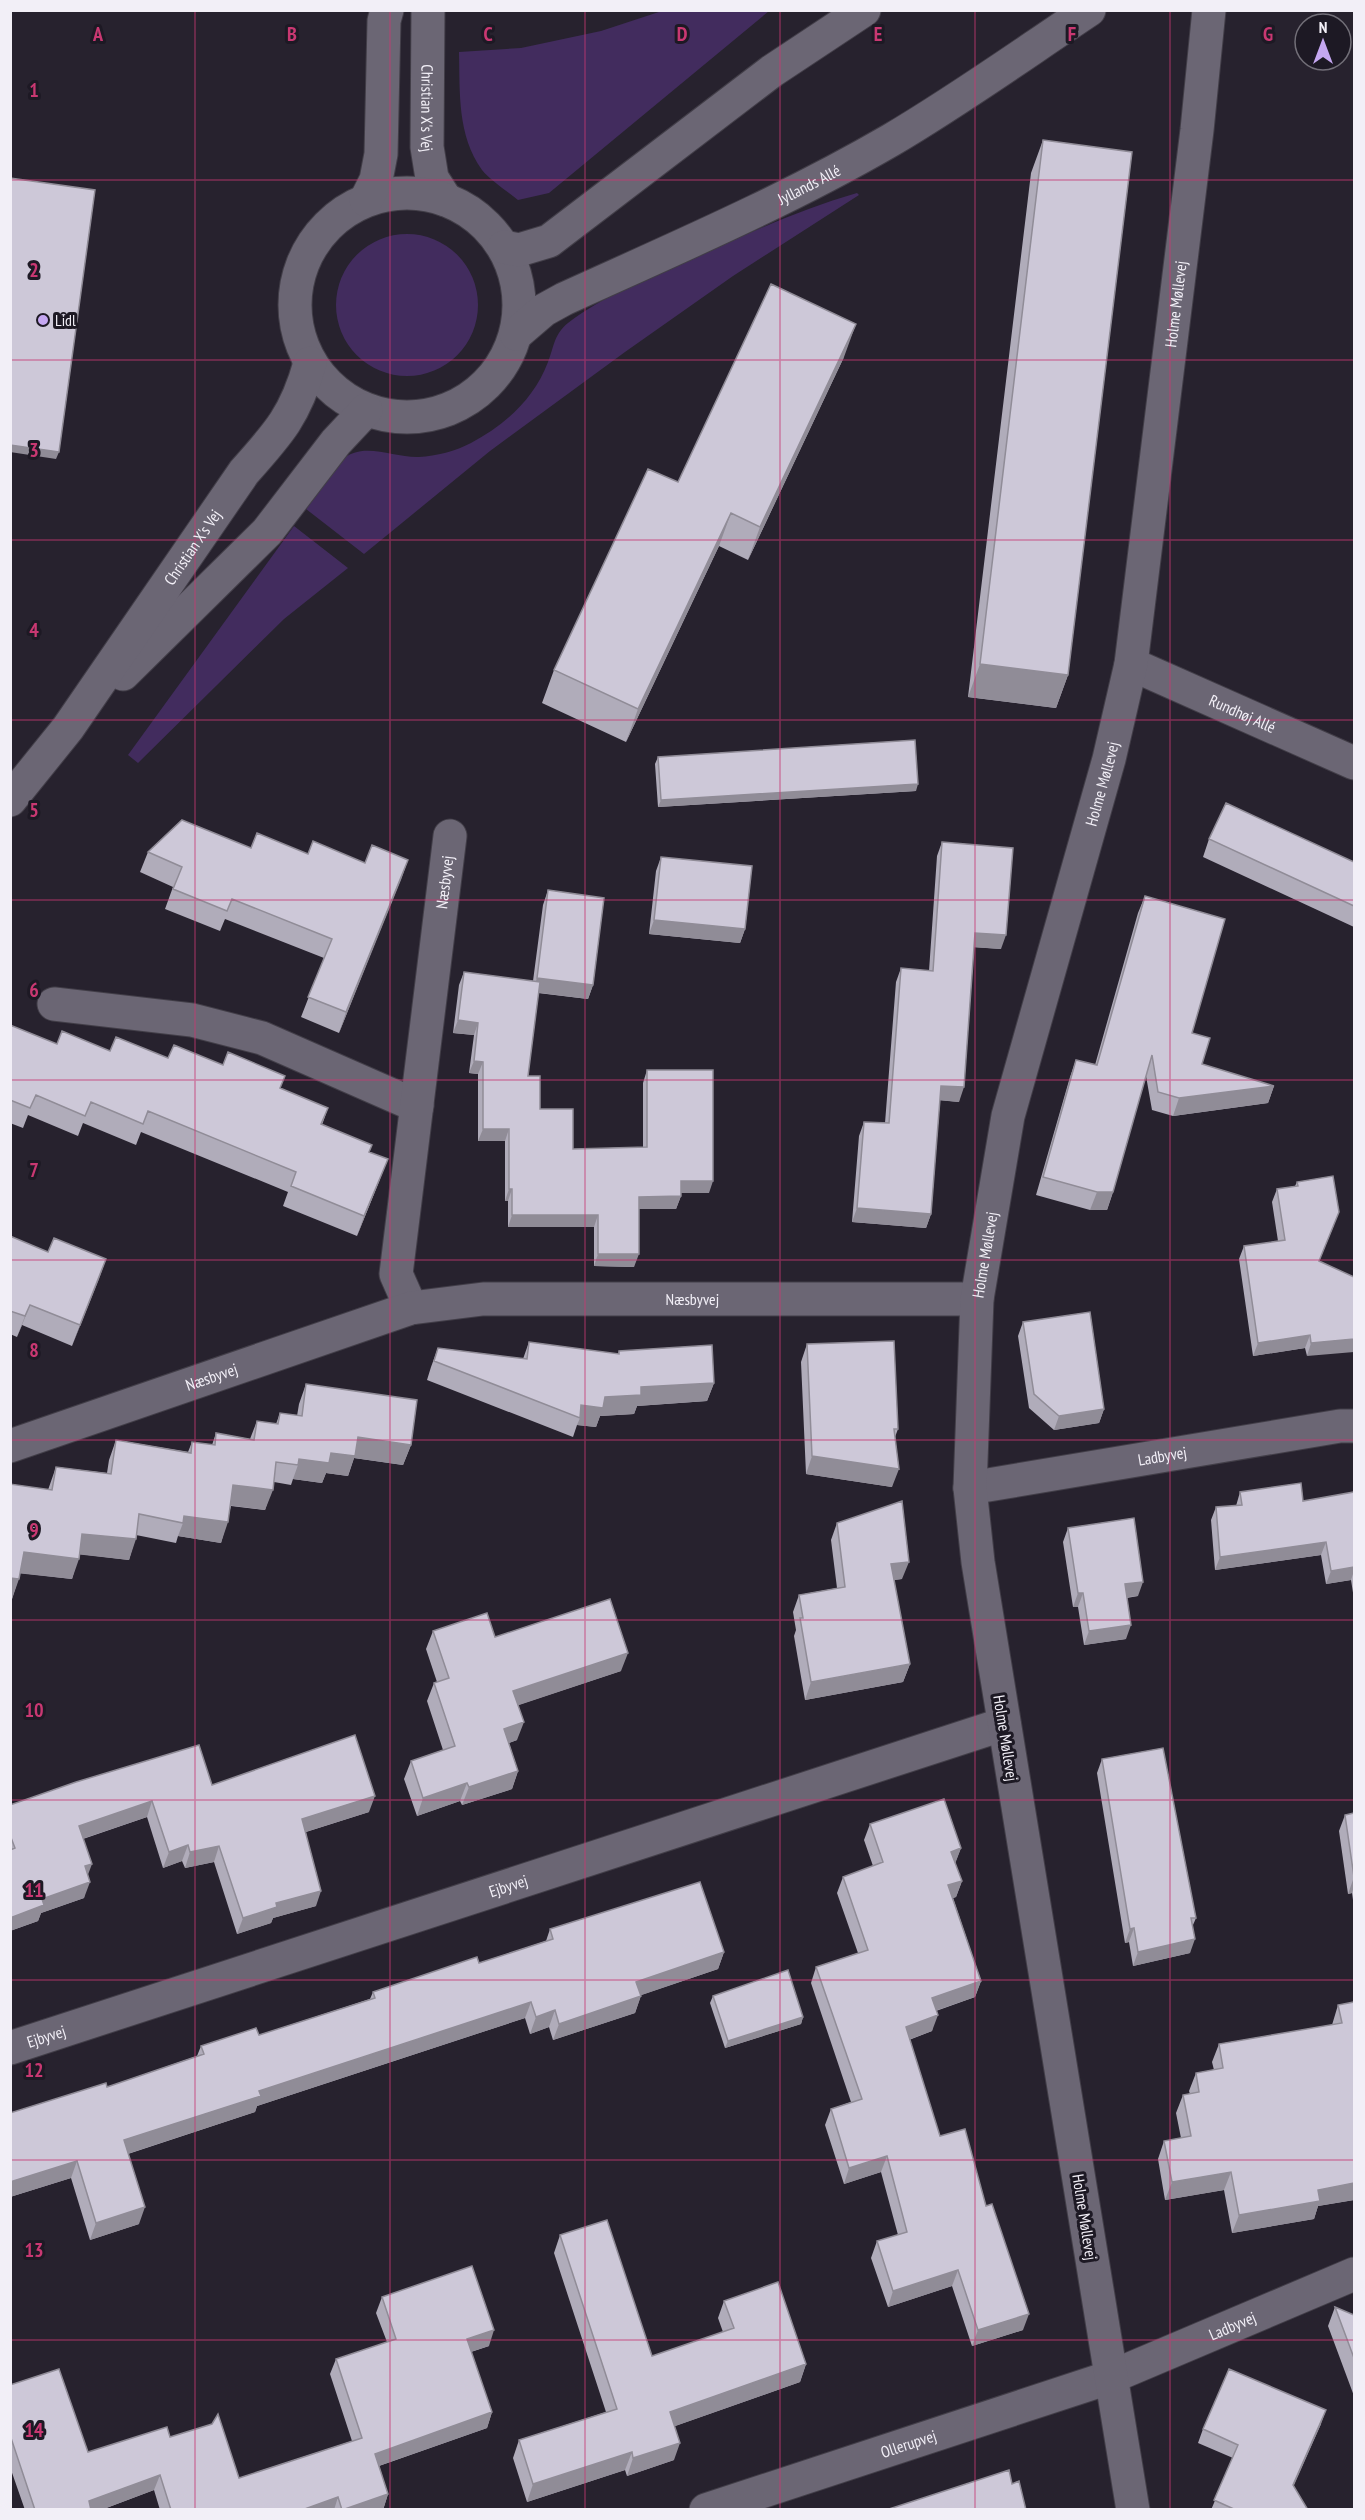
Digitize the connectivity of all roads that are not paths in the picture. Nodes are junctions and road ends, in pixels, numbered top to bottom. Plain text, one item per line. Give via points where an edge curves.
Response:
1 (387, 10) edge
2 (428, 10) edge
3 (864, 10) edge
4 (1089, 10) edge
5 (1209, 10) edge
6 (366, 200) junction
7 (446, 200) junction
8 (504, 247) junction
9 (516, 334) junction
10 (310, 363) junction
11 (366, 410) junction
12 (1131, 664) junction
13 (68, 728) junction
14 (1354, 763) edge
15 (10, 800) edge
16 (450, 836) dead end
17 (54, 1004) dead end
18 (417, 1106) junction
19 (977, 1299) junction
20 (411, 1308) junction
21 (1354, 1426) edge
22 (10, 1446) edge
23 (970, 1488) junction
24 (1004, 1724) junction
25 (10, 2048) edge
26 (1354, 2274) edge
27 (1111, 2378) junction
28 (706, 2510) edge
29 (1133, 2510) edge

1 - 6 street via 381,154 376,180
2 - 7 street, Christian X's Vej via 427,147 432,178
3 - 8 street via 772,71 549,241 519,250
4 - 9 street, Jyllands Allé via 892,139 765,206 564,299
5 - 12 street, Holme Møllevej
6 - 7 street via 420,194
6 - 10 street via 334,220 310,248 298,276 294,306 298,335
7 - 8 street via 488,227
8 - 9 street via 515,275 519,305
9 - 11 street via 493,378 475,395 450,409 422,417 394,417
10 - 11 street via 344,399
10 - 13 street, Christian X's Vej via 293,412 244,472
11 - 13 street, Christian X's Vej via 336,442 267,532
12 - 14 street, Rundhøj Allé
12 - 19 street, Holme Møllevej via 1109,759 1008,1116
13 - 15 street, Christian X's Vej
16 - 18 street, Næsbyvej
17 - 18 street via 192,1020 262,1038
18 - 20 street, Næsbyvej via 396,1274
19 - 20 street, Næsbyvej via 483,1299
19 - 23 street, Holme Møllevej
20 - 22 street, Næsbyvej
21 - 23 street, Ladbyvej
23 - 24 street, Holme Møllevej
24 - 25 street, Ejbyvej
24 - 27 street, Holme Møllevej
26 - 27 street, Ladbyvej
27 - 28 street, Ollerupvej
27 - 29 street, Holme Møllevej

